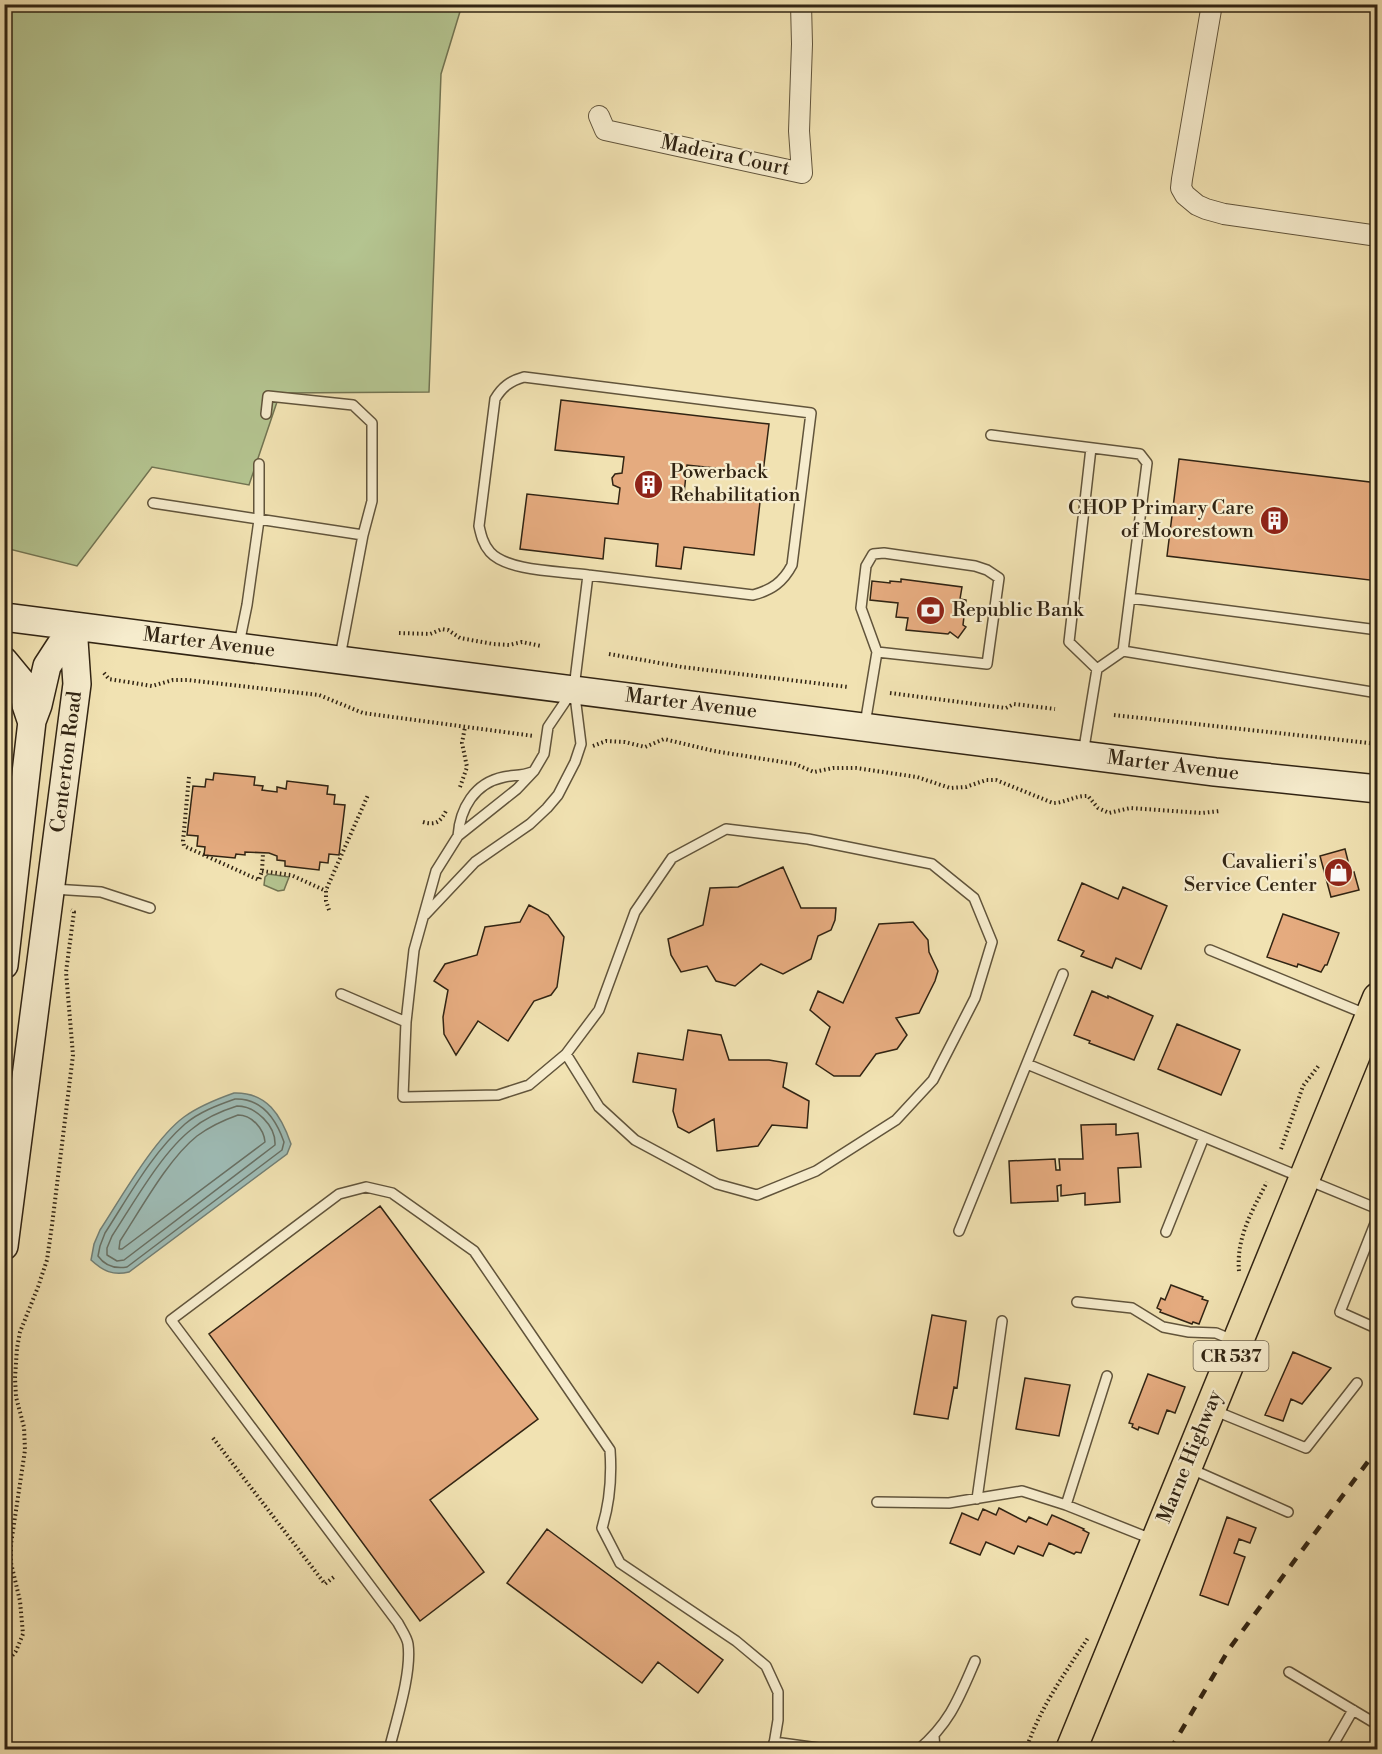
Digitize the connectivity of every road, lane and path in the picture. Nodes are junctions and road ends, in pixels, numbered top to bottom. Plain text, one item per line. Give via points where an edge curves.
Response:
1 (801, 4) edge
2 (1212, 4) edge
3 (599, 116) dead end
4 (1377, 236) edge
5 (266, 414) dead end
6 (991, 435) dead end
7 (1091, 448) junction
8 (259, 464) dead end
9 (153, 503) dead end
10 (259, 520) junction
11 (363, 536) junction
12 (588, 574) junction
13 (1130, 598) junction
14 (4, 617) edge
15 (73, 626) junction
16 (1377, 630) edge
17 (399, 633) dead end
18 (541, 646) dead end
19 (238, 647) junction
20 (1123, 651) junction
21 (877, 652) junction
22 (609, 654) dead end
23 (340, 659) junction
24 (4, 662) edge
25 (1097, 669) junction
26 (104, 673) dead end
27 (848, 687) dead end
28 (574, 688) junction
29 (890, 693) dead end
30 (1377, 693) edge
31 (1055, 709) dead end
32 (1114, 715) dead end
33 (32, 721) junction
34 (864, 726) junction
35 (465, 727) junction
36 (536, 736) dead end
37 (1377, 744) edge
38 (592, 746) dead end
39 (1083, 755) junction
40 (534, 771) junction
41 (189, 777) dead end
42 (1377, 789) edge
43 (456, 794) dead end
44 (368, 795) dead end
45 (450, 803) dead end
46 (1220, 811) dead end
47 (423, 822) dead end
48 (458, 836) junction
49 (263, 853) dead end
50 (262, 871) junction
51 (50, 889) junction
52 (326, 891) junction
53 (150, 908) dead end
54 (71, 910) dead end
55 (329, 910) dead end
56 (425, 915) junction
57 (1210, 950) dead end
58 (4, 965) edge
59 (1063, 974) dead end
60 (341, 994) dead end
61 (1373, 1019) edge
62 (406, 1022) junction
63 (566, 1054) junction
64 (1027, 1064) junction
65 (1320, 1064) dead end
66 (1204, 1137) junction
67 (1281, 1149) dead end
68 (1304, 1178) junction
69 (1267, 1182) dead end
70 (1377, 1209) edge
71 (1377, 1216) edge
72 (959, 1231) dead end
73 (1166, 1232) dead end
74 (4, 1246) edge
75 (1240, 1275) dead end
76 (1077, 1302) dead end
77 (1002, 1321) dead end
78 (1377, 1329) edge
79 (1237, 1342) junction
80 (1107, 1376) dead end
81 (1357, 1383) dead end
82 (1209, 1409) junction
83 (213, 1438) dead end
84 (1186, 1467) junction
85 (977, 1499) junction
86 (877, 1502) dead end
87 (1066, 1505) junction
88 (1288, 1512) dead end
89 (1156, 1541) junction
90 (335, 1576) dead end
91 (1094, 1630) dead end
92 (975, 1661) dead end
93 (4, 1666) edge
94 (1289, 1672) dead end
95 (1353, 1710) junction
96 (1377, 1725) edge
97 (934, 1736) junction
98 (774, 1746) edge
99 (818, 1748) edge
100 (15, 1749) edge
101 (33, 1749) edge
102 (389, 1749) edge
103 (833, 1749) edge
104 (918, 1749) edge
105 (934, 1749) edge
106 (1026, 1749) edge
107 (1071, 1749) edge
108 (1330, 1749) edge

1 - 3 street, Madeira Court via 802,173 605,130
2 - 4 street via 1181,188 1185,195 1197,205 1224,214
5 - 11 lane via 268,396 354,405 372,423 372,501
6 - 7 lane
7 - 13 lane via 1140,454 1147,463
7 - 25 lane via 1069,642
8 - 10 lane
9 - 10 lane
10 - 11 lane
10 - 19 lane
11 - 23 lane
12 - 12 lane via 513,565 490,552 482,540 479,526 495,399 506,384 524,377 811,413 792,565 777,586 753,595
12 - 28 lane
13 - 16 lane
13 - 20 lane
14 - 15 main road, Marter Avenue
15 - 19 main road, Marter Avenue
15 - 33 main road, Centerton Road via 47,666
15 - 51 main road, Centerton Road via 77,684
17 - 18 path via 430,634 442,629 460,638 494,644 522,642
19 - 23 main road, Marter Avenue
20 - 25 lane
20 - 30 lane
21 - 21 lane via 987,663 999,578 975,566 873,554 866,566 861,608
21 - 34 lane
22 - 27 path
23 - 28 main road, Marter Avenue
24 - 33 main road via 23,684
25 - 39 lane
26 - 35 path via 109,679 152,686 188,680 319,695 363,713
28 - 34 main road, Marter Avenue
28 - 40 lane via 548,727 544,754
28 - 56 lane via 581,744 558,795 530,824 475,862
29 - 31 path via 1006,708 1014,704
32 - 37 path
33 - 58 main road, Centerton Road
34 - 39 main road, Marter Avenue
35 - 36 path
35 - 43 path via 462,743 467,767
38 - 46 path via 615,741 645,747 664,739 795,764 814,772 856,768 917,777 950,788 996,780 1053,803 1088,796 1098,808 1109,813 1130,808
39 - 42 main road, Marter Avenue
40 - 48 lane
40 - 48 lane via 502,777 478,790 462,812
41 - 50 path via 183,841 186,848 259,880
44 - 52 path
45 - 47 path via 440,821
48 - 56 lane via 436,871
49 - 50 path
50 - 52 path via 291,875
51 - 53 lane via 101,892
51 - 74 main road, Centerton Road
52 - 55 path
54 - 93 path via 74,912 66,972 73,1055 47,1260 20,1332 15,1378 25,1450 11,1563 23,1634
56 - 62 lane via 414,950
57 - 61 lane
59 - 64 lane
60 - 62 lane
61 - 68 main road, Marne Highway / CR 537
62 - 63 lane via 403,1097 498,1095 529,1085
63 - 63 lane via 599,1010 635,912 672,858 726,829 808,839 932,864 974,898 992,942 975,998 933,1080 896,1120 816,1171 757,1195 717,1184 635,1140 599,1107
64 - 66 lane
64 - 72 lane
65 - 67 path via 1303,1086
66 - 68 lane
66 - 73 lane
68 - 70 lane
68 - 79 main road, Marne Highway / CR 537
69 - 75 path via 1245,1224 1238,1257
71 - 78 lane via 1340,1312
76 - 79 lane via 1132,1308 1162,1327 1216,1333
77 - 85 lane
79 - 82 main road, Marne Highway / CR 537
80 - 87 lane
81 - 82 lane via 1306,1448
82 - 84 main road, Marne Highway / CR 537
83 - 90 path via 325,1584
84 - 88 lane
84 - 89 main road, Marne Highway / CR 537
85 - 86 lane via 949,1503
85 - 87 lane via 1022,1491
87 - 89 lane
89 - 107 main road, Marne Highway / CR 537
91 - 106 path via 1042,1712
92 - 97 lane via 952,1712
94 - 95 lane
95 - 96 lane
95 - 108 lane
97 - 104 lane
97 - 105 lane
98 - 99 lane
98 - 102 lane via 778,1692 766,1666 736,1641 620,1563 602,1528 612,1477 610,1450 474,1251 392,1193 366,1186 339,1194 171,1320 398,1623 408,1643 407,1668
99 - 103 lane
100 - 101 path

